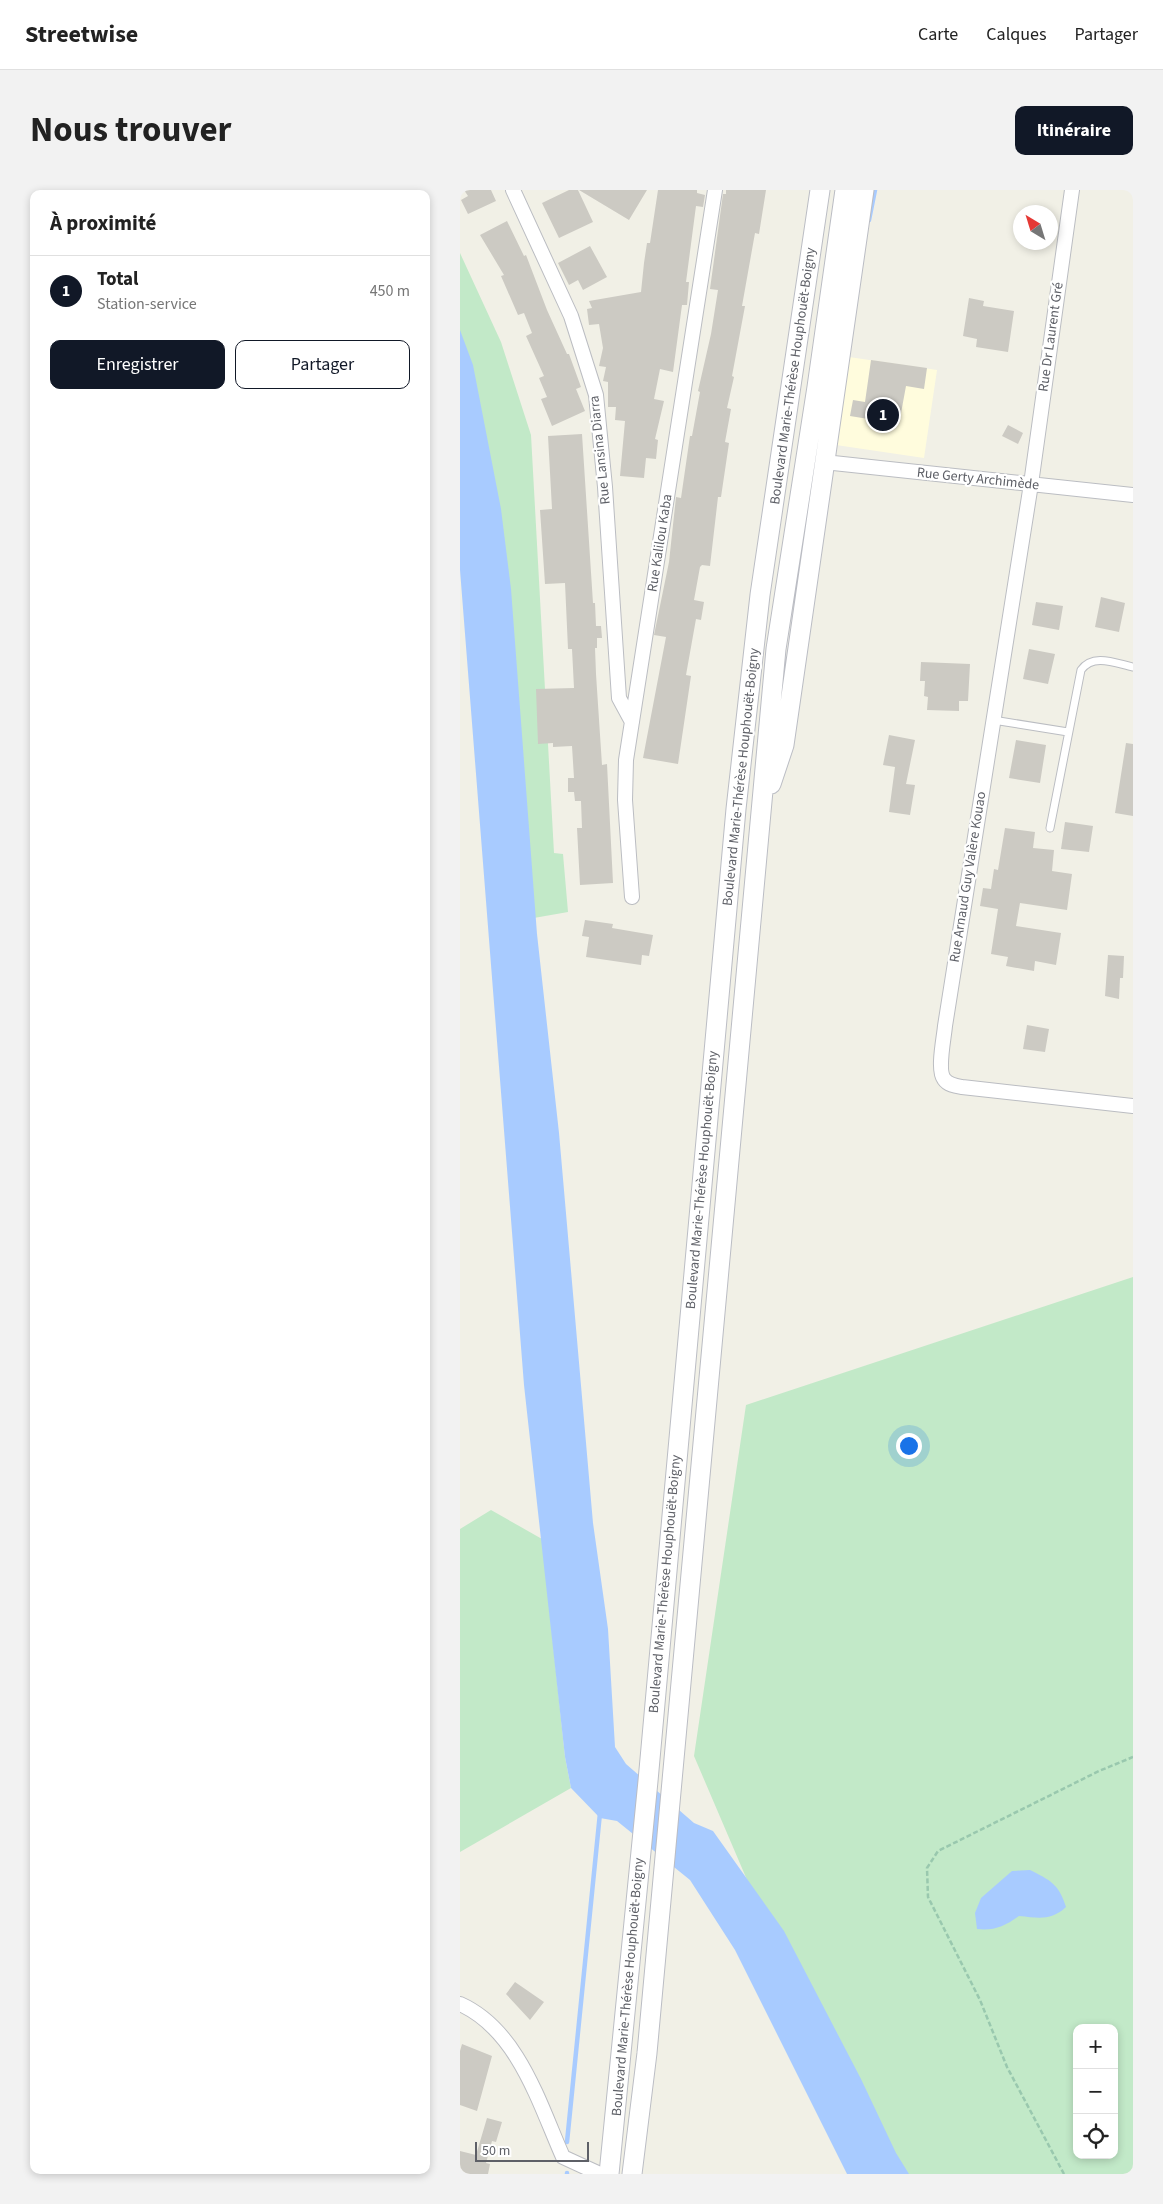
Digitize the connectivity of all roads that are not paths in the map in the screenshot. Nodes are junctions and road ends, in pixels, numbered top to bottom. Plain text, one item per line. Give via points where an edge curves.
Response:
1 (513, 190) edge
2 (715, 190) edge
3 (820, 190) edge
4 (845, 190) edge
5 (864, 190) edge
6 (1072, 190) edge
7 (824, 462) junction
8 (1032, 484) junction
9 (1133, 495) edge
10 (1133, 667) edge
11 (993, 720) junction
12 (632, 722) junction
13 (1068, 732) junction
14 (760, 814) junction
15 (1050, 828) dead end
16 (632, 897) dead end
17 (1133, 1106) edge
18 (460, 2004) edge
19 (575, 2169) edge
20 (600, 2174) edge
21 (609, 2174) edge
22 (632, 2174) edge

1 - 12 street, Rue Lansina Diarra via 571,316 596,395 619,698
2 - 12 street, Rue Kalilou Kaba
3 - 21 main road, Boulevard Marie-Thérèse Houphouët-Boigny via 760,595 736,808
4 - 14 main road, Boulevard Marie-Thérèse Houphouët-Boigny via 776,649
5 - 7 main road
6 - 8 street, Rue Dr Laurent Gré
7 - 8 street, Rue Gerty Archimède
7 - 14 main road via 784,745
8 - 9 street, Rue Gerty Archimède
8 - 11 street, Rue Arnaud Guy Valère Kouao
10 - 13 lane via 1096,660 1086,663 1081,670
11 - 13 lane
11 - 17 street, Rue Arnaud Guy Valère Kouao via 945,1026 941,1070 944,1080 962,1087
12 - 16 street, Rue Kalilou Kaba via 626,760 625,800
13 - 15 lane
14 - 22 main road, Boulevard Marie-Thérèse Houphouët-Boigny via 647,2053
18 - 19 street via 493,2026 517,2057 563,2157
19 - 20 street

